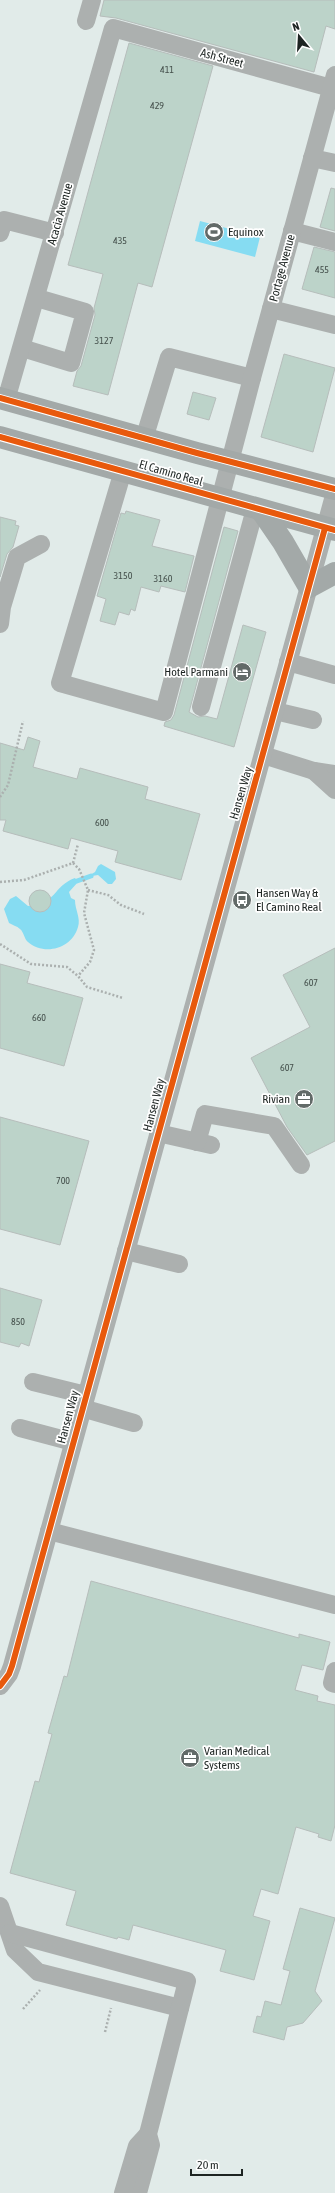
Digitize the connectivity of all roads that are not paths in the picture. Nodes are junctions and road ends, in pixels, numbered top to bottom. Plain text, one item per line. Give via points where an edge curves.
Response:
1 (92, 0) edge
2 (86, 21) dead end
3 (113, 28) joint
4 (333, 81) edge
5 (312, 158) junction
6 (335, 163) edge
7 (292, 231) junction
8 (0, 233) edge
9 (55, 233) junction
10 (335, 242) edge
11 (37, 298) junction
12 (271, 309) junction
13 (335, 325) edge
14 (22, 348) junction
15 (252, 378) junction
16 (3, 399) edge
17 (0, 437) edge
18 (144, 439) junction
19 (231, 462) junction
20 (122, 471) junction
21 (335, 490) edge
22 (221, 499) junction
23 (258, 509) junction
24 (330, 529) edge
25 (41, 544) dead end
26 (335, 573) edge
27 (309, 587) junction
28 (1, 614) edge
29 (288, 662) junction
30 (335, 675) edge
31 (201, 707) dead end
32 (275, 710) junction
33 (313, 720) dead end
34 (263, 756) junction
35 (314, 771) junction
36 (335, 774) edge
37 (335, 790) edge
38 (158, 1133) junction
39 (301, 1165) dead end
40 (126, 1251) junction
41 (179, 1264) dead end
42 (34, 1382) dead end
43 (84, 1401) junction
44 (134, 1423) dead end
45 (20, 1428) dead end
46 (73, 1442) junction
47 (49, 1531) junction
48 (335, 1605) edge
49 (335, 1671) edge
50 (335, 1684) edge
51 (0, 1686) edge
52 (0, 1906) edge
53 (8, 1945) edge
54 (180, 2008) junction
55 (148, 2134) junction
56 (123, 2193) edge
57 (138, 2193) edge

1 - 2 street
3 - 4 street, Ash Street
3 - 9 street, Acacia Avenue
4 - 5 street, Portage Avenue
5 - 6 street
5 - 7 street, Portage Avenue
7 - 10 street
7 - 12 street, Portage Avenue
8 - 9 street via 4,220
9 - 11 street, Acacia Avenue
11 - 14 street, Acacia Avenue
11 - 14 street via 85,312 71,363
12 - 13 street
12 - 15 street, Portage Avenue
14 - 16 street, Acacia Avenue
15 - 18 street via 169,357
15 - 19 street, Portage Avenue
16 - 18 main road
17 - 20 main road, El Camino Real
18 - 19 main road
19 - 21 main road
19 - 22 street, Portage Avenue
20 - 22 main road, El Camino Real
20 - 22 street, Portage Avenue via 60,683 164,712
21 - 24 street, Hansen Way
22 - 23 main road, El Camino Real
23 - 24 main road, El Camino Real
23 - 27 main road via 283,542
23 - 31 street
24 - 27 street, Hansen Way
25 - 28 street via 17,557
26 - 27 main road
27 - 29 street, Hansen Way
29 - 30 street
29 - 32 street, Hansen Way
32 - 33 street
32 - 34 street, Hansen Way
34 - 35 street
34 - 38 street, Hansen Way
35 - 36 street
35 - 37 street
38 - 39 street via 204,1144 205,1114 274,1126
38 - 40 street, Hansen Way
40 - 41 street
40 - 43 street, Hansen Way
42 - 43 street
43 - 44 street
43 - 46 street, Hansen Way
45 - 46 street
46 - 47 street, Hansen Way
47 - 48 street
47 - 51 street, Hansen Way via 12,1666
49 - 50 street via 332,1683
52 - 53 street
53 - 54 street via 38,1972
53 - 54 street via 187,1981
54 - 55 street
55 - 56 street via 136,2146
55 - 57 street via 151,2145

